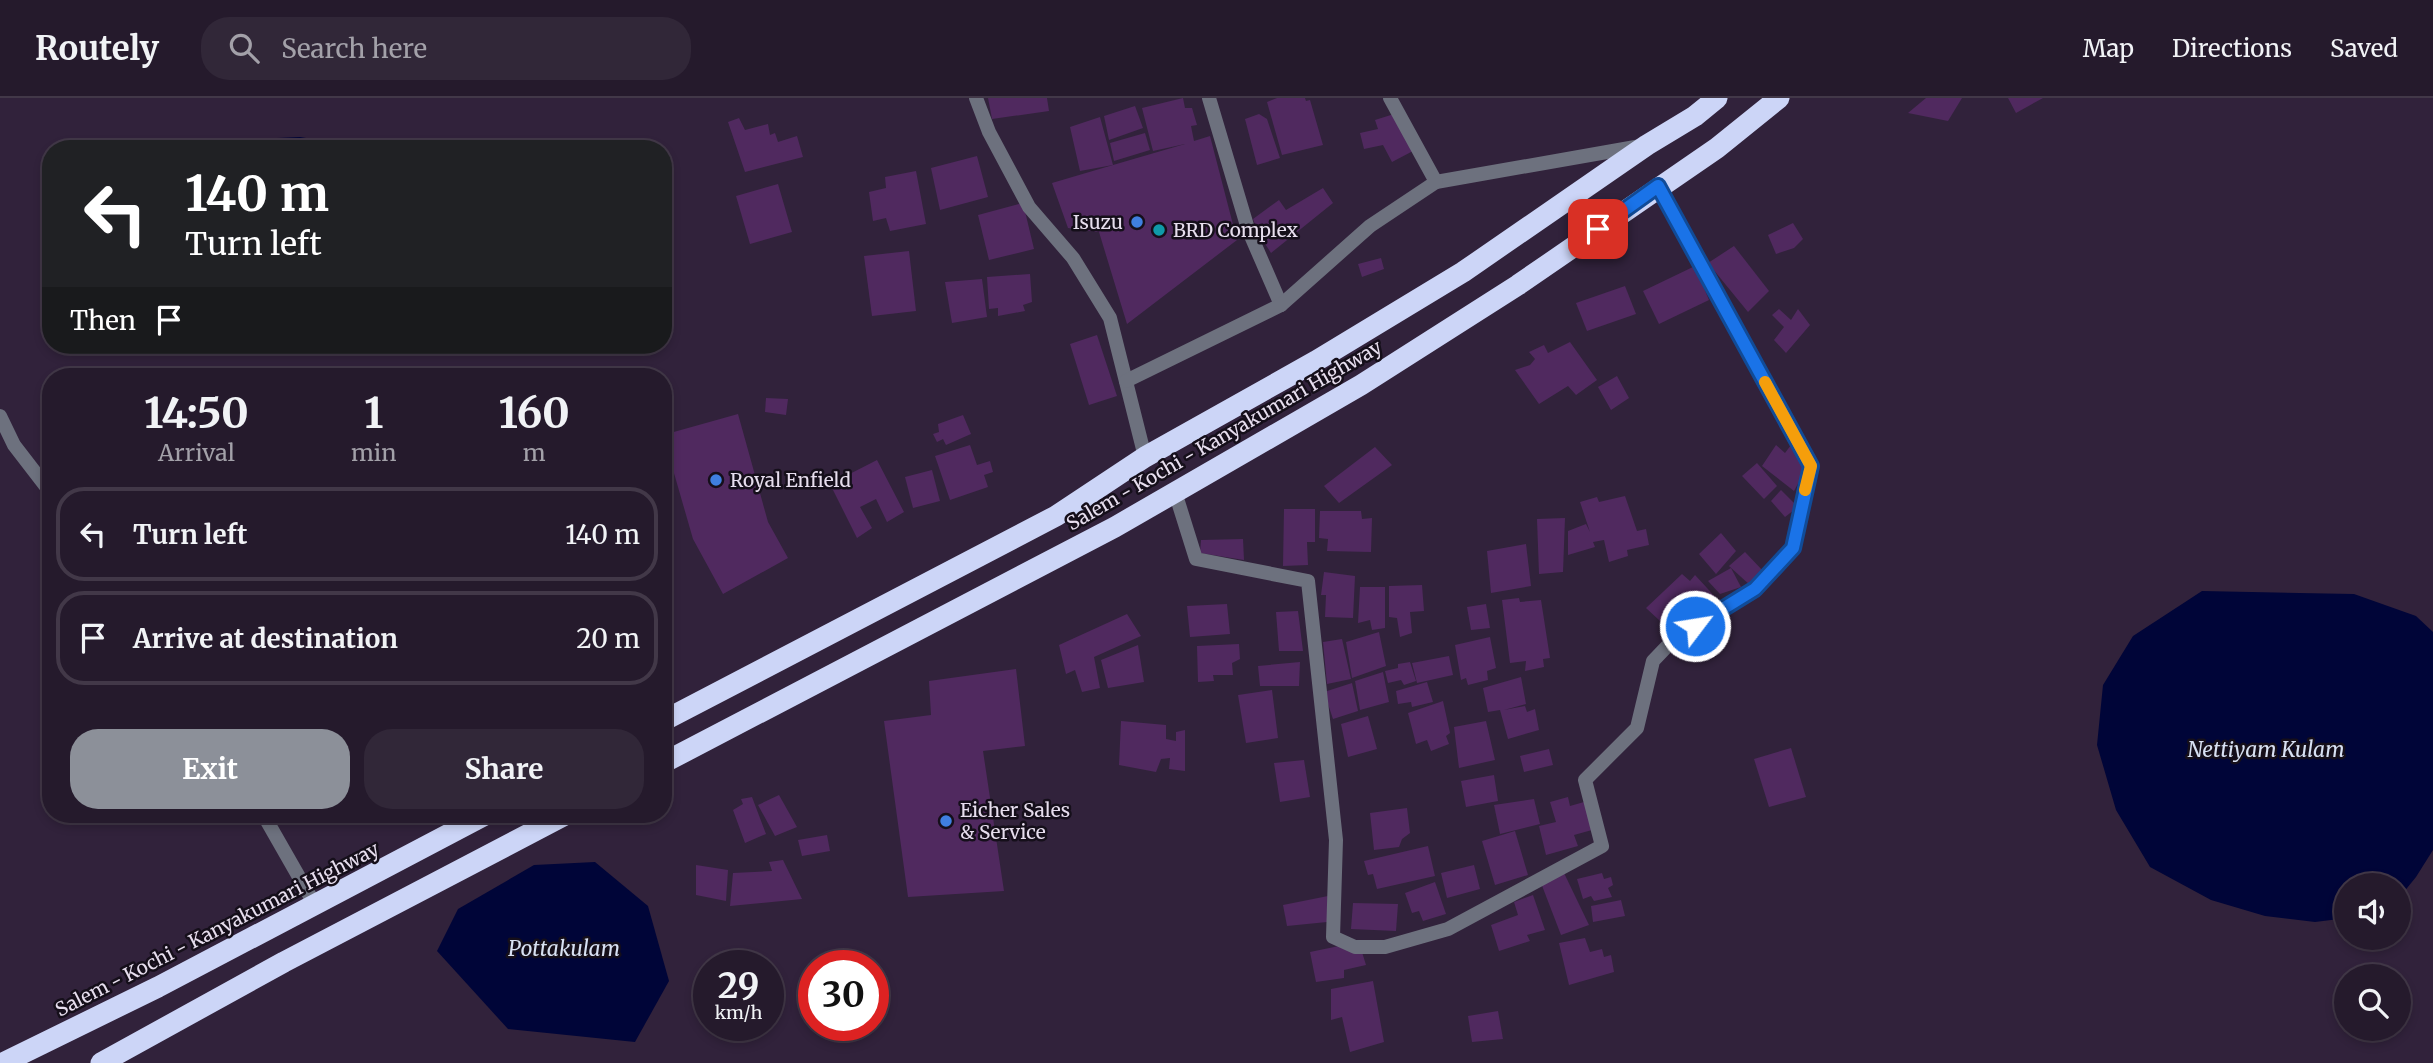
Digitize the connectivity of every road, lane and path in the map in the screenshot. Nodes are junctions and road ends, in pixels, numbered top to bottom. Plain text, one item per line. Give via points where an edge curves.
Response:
1 (976, 98) edge
2 (1209, 98) edge
3 (1390, 98) edge
4 (1717, 98) edge
5 (1779, 98) edge
6 (1695, 116) junction
7 (1647, 145) junction
8 (1717, 148) junction
9 (1436, 182) junction
10 (1658, 186) junction
11 (1281, 305) junction
12 (1126, 381) junction
13 (0, 416) edge
14 (1145, 457) junction
15 (42, 481) edge
16 (1175, 492) junction
17 (672, 716) edge
18 (672, 758) edge
19 (268, 823) edge
20 (470, 823) edge
21 (550, 823) edge
22 (315, 905) junction
23 (3, 1063) edge
24 (101, 1063) edge

1 - 12 street via 1029,207 1073,258 1110,318
2 - 11 street via 1248,229
3 - 9 street
4 - 6 highway, Salem - Kochi - Kanyakumari Highway
5 - 8 highway, Salem - Kochi - Kanyakumari Highway
6 - 7 highway, Salem - Kochi - Kanyakumari Highway
6 - 8 highway
7 - 9 street
7 - 14 highway, Salem - Kochi - Kanyakumari Highway via 1463,272
8 - 10 highway, Salem - Kochi - Kanyakumari Highway
9 - 11 street via 1370,226
10 - 16 highway, Salem - Kochi - Kanyakumari Highway via 1518,285
10 - 16 street via 1811,466 1793,548 1755,589 1675,638 1653,660 1637,728 1585,780 1602,846 1448,929 1385,947 1354,947 1333,937 1336,840 1308,581 1196,559
11 - 12 street
12 - 14 street
13 - 15 street via 14,445
14 - 17 highway, Salem - Kochi - Kanyakumari Highway via 1056,516
16 - 18 highway, Salem - Kochi - Kanyakumari Highway
19 - 22 street
20 - 22 highway, Salem - Kochi - Kanyakumari Highway
21 - 24 highway
22 - 23 highway, Salem - Kochi - Kanyakumari Highway

